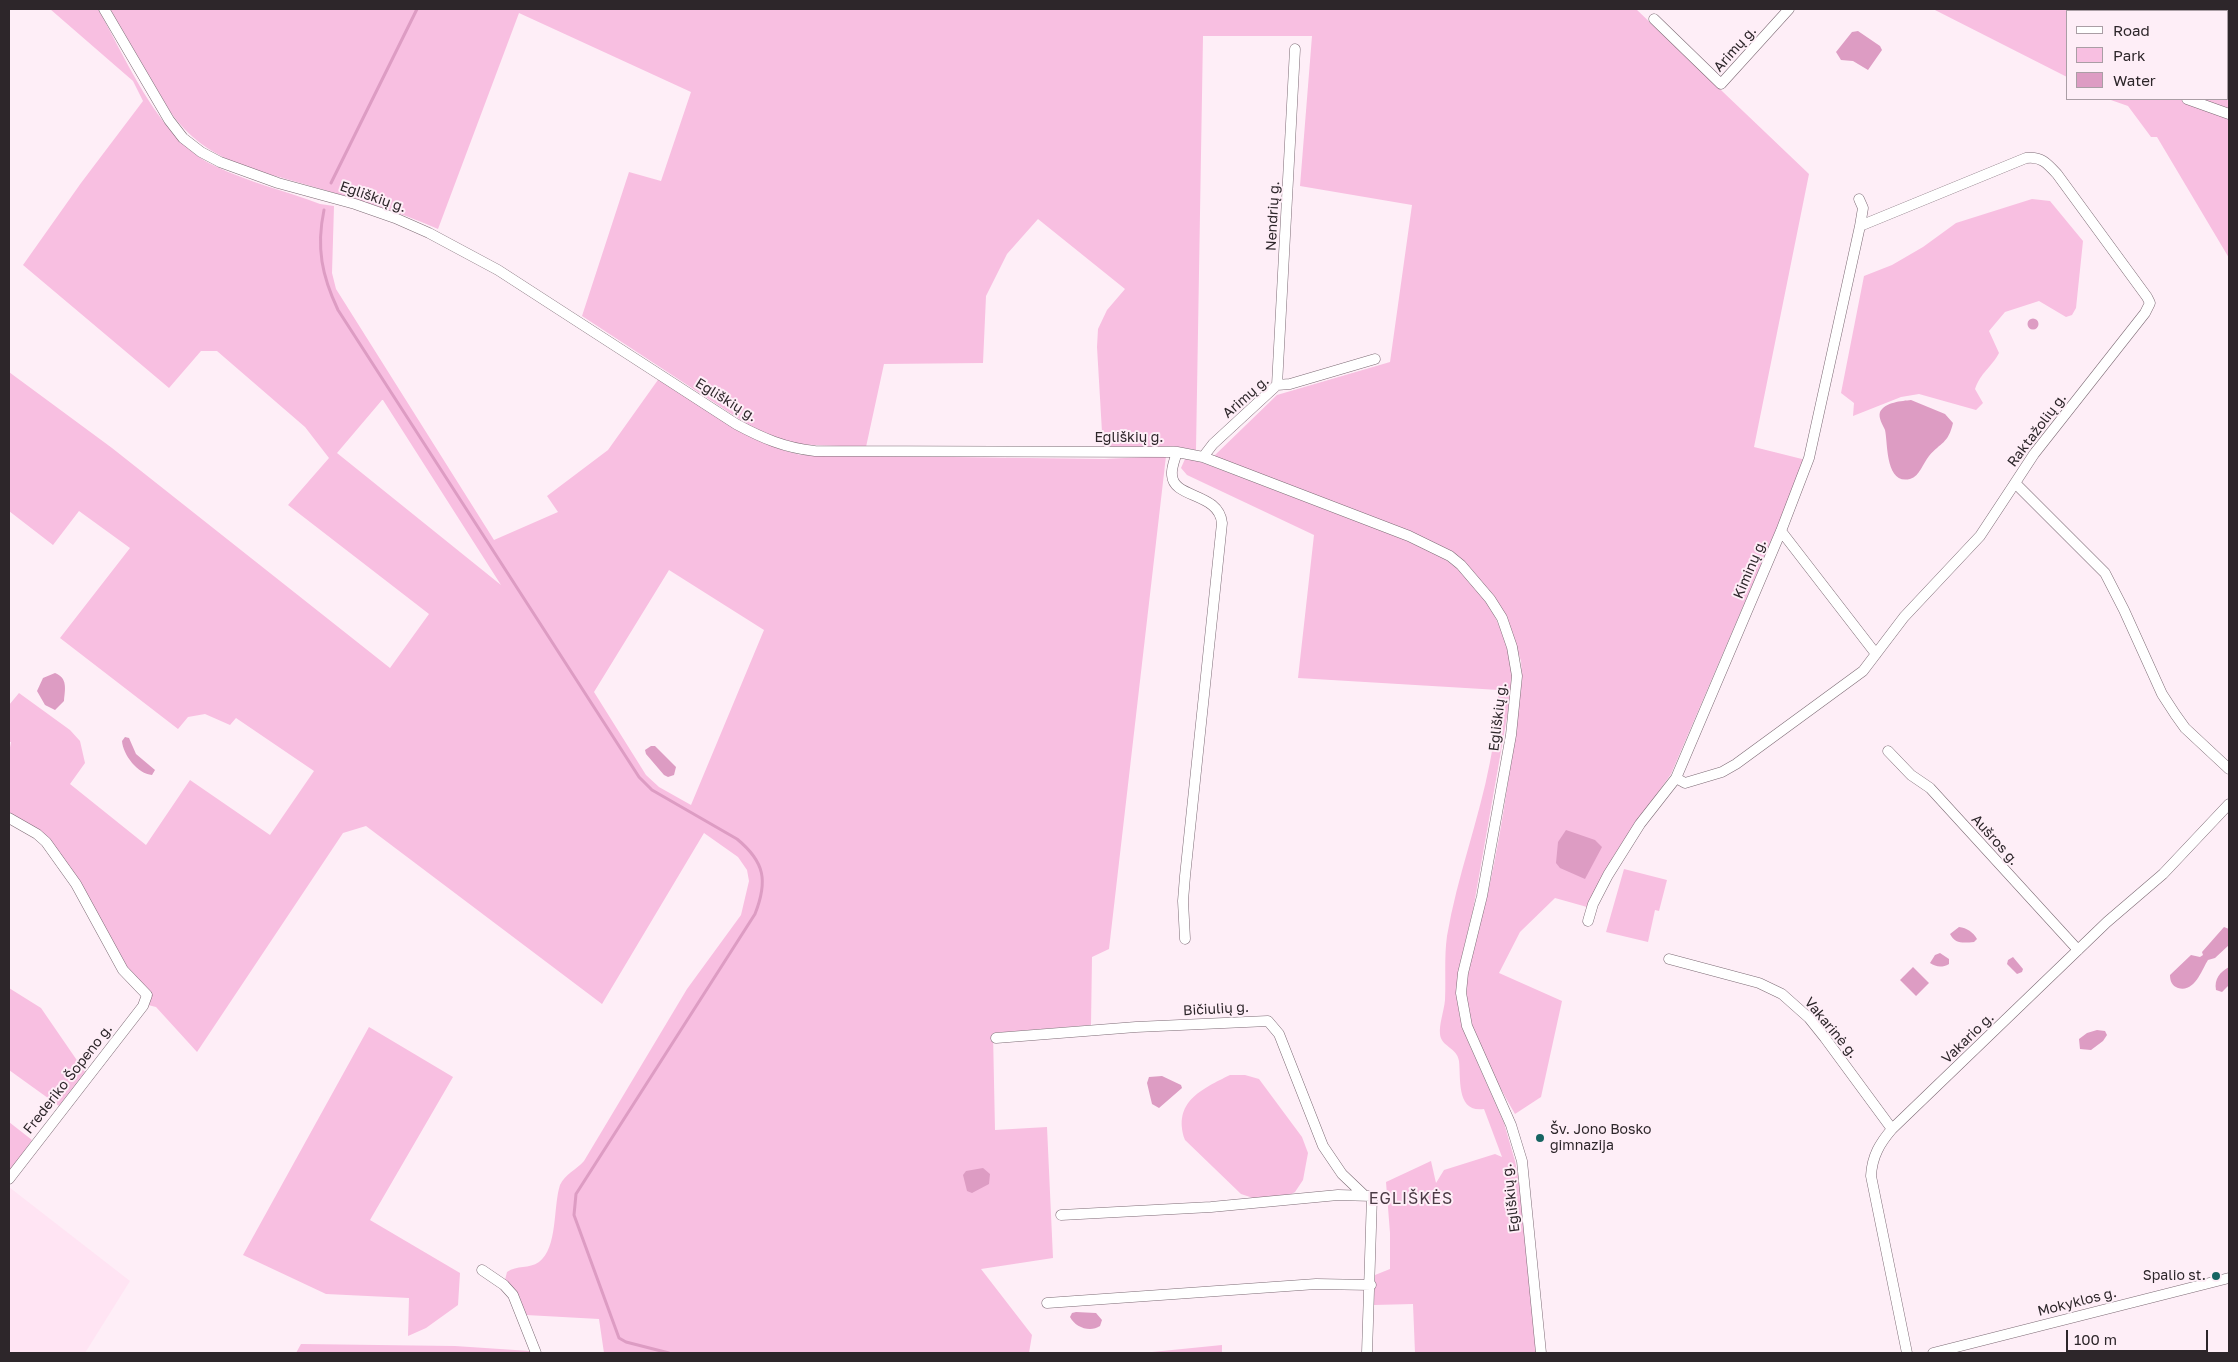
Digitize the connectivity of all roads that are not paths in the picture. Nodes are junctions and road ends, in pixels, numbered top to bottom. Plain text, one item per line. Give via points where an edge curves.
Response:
1 (104, 9) edge
2 (1789, 9) edge
3 (1654, 19) dead end
4 (1295, 49) dead end
5 (2190, 100) edge
6 (2229, 114) edge
7 (1859, 199) dead end
8 (1860, 226) junction
9 (1375, 359) dead end
10 (1277, 385) junction
11 (1177, 452) junction
12 (1203, 458) junction
13 (2015, 483) junction
14 (1781, 531) junction
15 (1876, 654) junction
16 (1888, 751) dead end
17 (2229, 768) edge
18 (1676, 778) junction
19 (2229, 804) edge
20 (9, 818) edge
21 (1588, 921) dead end
22 (1185, 939) dead end
23 (2078, 950) junction
24 (1669, 959) dead end
25 (996, 1038) dead end
26 (1892, 1129) junction
27 (9, 1178) edge
28 (1367, 1195) junction
29 (1061, 1215) dead end
30 (482, 1270) dead end
31 (2229, 1278) edge
32 (1371, 1285) junction
33 (1047, 1303) dead end
34 (536, 1353) edge
35 (1367, 1353) edge
36 (1540, 1353) edge
37 (1907, 1353) edge
38 (1933, 1353) edge

1 - 11 street, Egliškių g. via 168,120 201,152 278,183 355,204 429,233 498,270 736,424 768,441 792,449 814,451
2 - 3 street, Arimų g. via 1721,84
4 - 10 street, Nendrių g.
5 - 6 street
7 - 8 street, Kiminų g. via 1863,208
8 - 13 street, Raktažolių g. via 2026,158 2036,157 2056,174 2150,303
8 - 14 street, Kiminų g. via 1809,458
9 - 10 street, Arimų g.
10 - 12 street, Arimų g. via 1213,444
11 - 12 street, Egliškių g.
11 - 22 street via 1171,473 1173,481 1216,507 1222,523 1184,876
12 - 36 street, Egliškių g. via 1435,548 1461,565 1502,618 1517,676 1511,735 1482,896 1462,973 1461,993 1467,1026 1511,1125 1522,1161
13 - 15 street via 1980,536 1904,617
13 - 17 street, Raktažolių g. via 2105,573 2162,694 2190,733
14 - 15 street
14 - 18 street, Kiminų g.
15 - 18 street via 1863,671 1736,764 1695,781 1686,783
16 - 23 street, Aušros g. via 1911,775 1930,788
18 - 21 street, Kiminų g. via 1640,824 1608,875
19 - 23 street, Vakario g. via 2163,874
20 - 27 street, Frederiko Šopeno g. via 46,842 76,884 123,970 147,995 143,1006
23 - 26 street, Vakario g.
24 - 26 street, Vakarinė g. via 1759,983 1782,994 1809,1018
25 - 28 street, Bičiulių g. via 1268,1021 1279,1034 1324,1146 1342,1174
26 - 37 street, Vakario g. via 1876,1152 1871,1176
28 - 29 street
28 - 32 street
30 - 34 street via 504,1285 512,1295
31 - 38 street, Mokyklos g.
32 - 33 street via 1316,1284
32 - 35 street

